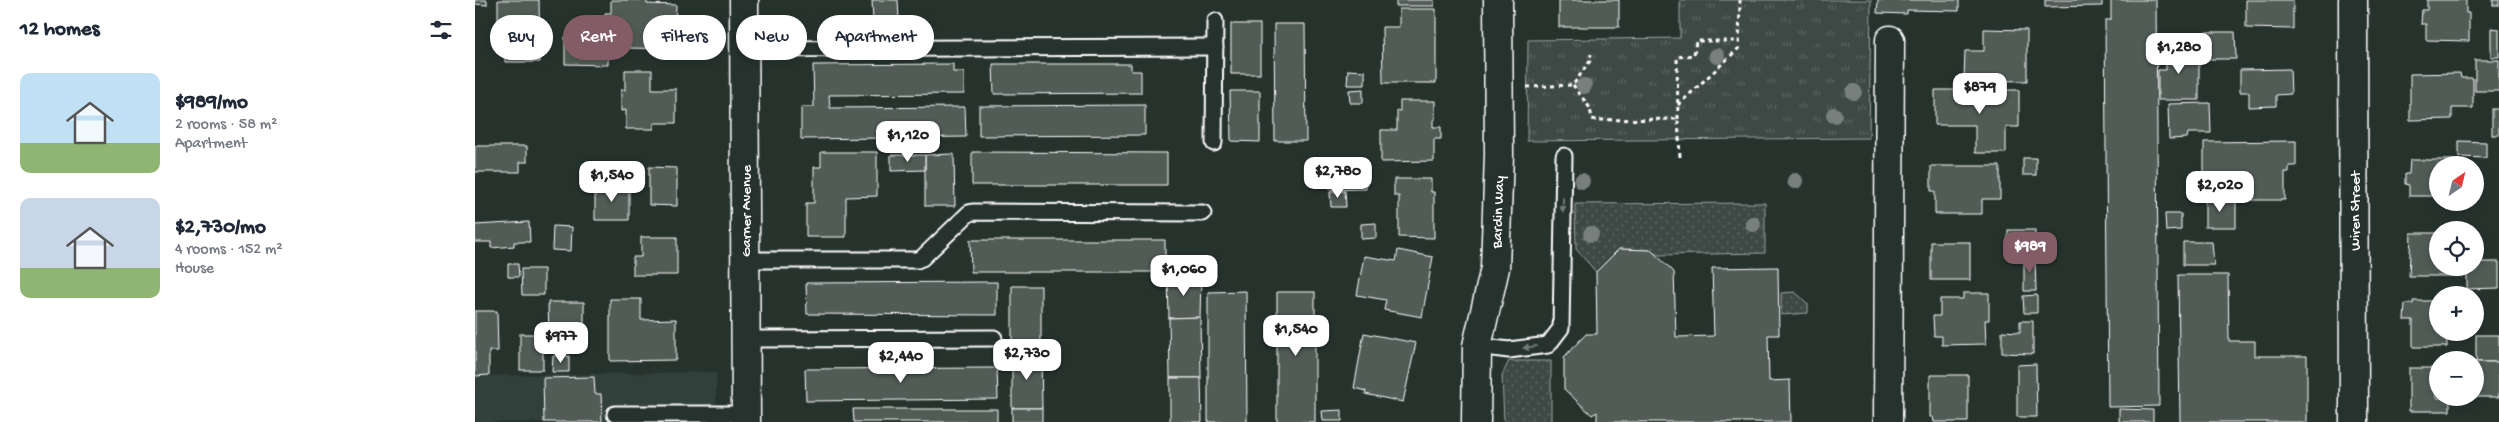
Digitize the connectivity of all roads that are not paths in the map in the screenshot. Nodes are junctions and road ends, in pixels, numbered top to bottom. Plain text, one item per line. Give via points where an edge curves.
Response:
1 (744, 0) edge
2 (1498, 0) edge
3 (2353, 0) edge
4 (744, 15) edge
5 (1215, 21) dead end
6 (1889, 40) dead end
7 (1215, 47) junction
8 (807, 49) edge
9 (745, 60) edge
10 (1214, 143) dead end
11 (1564, 156) dead end
12 (1203, 213) dead end
13 (745, 260) junction
14 (994, 338) dead end
15 (746, 339) junction
16 (1477, 346) junction
17 (615, 414) dead end
18 (657, 418) edge
19 (746, 418) edge
20 (1476, 422) edge
21 (1888, 422) edge
22 (2354, 422) edge

1 - 4 street, Garner Avenue
2 - 16 street, Bardin Way via 1499,156 1495,268
3 - 22 street, Wiren Street
5 - 7 lane
6 - 21 street
7 - 8 lane
7 - 10 lane
9 - 13 street, Garner Avenue
11 -> 16 lane via 1561,328 1548,345 1509,350
12 - 13 lane via 973,212 917,260
13 - 15 street, Garner Avenue
14 - 15 lane
15 - 19 street, Garner Avenue
16 - 20 street, Bardin Way
17 - 18 lane
18 - 19 lane

